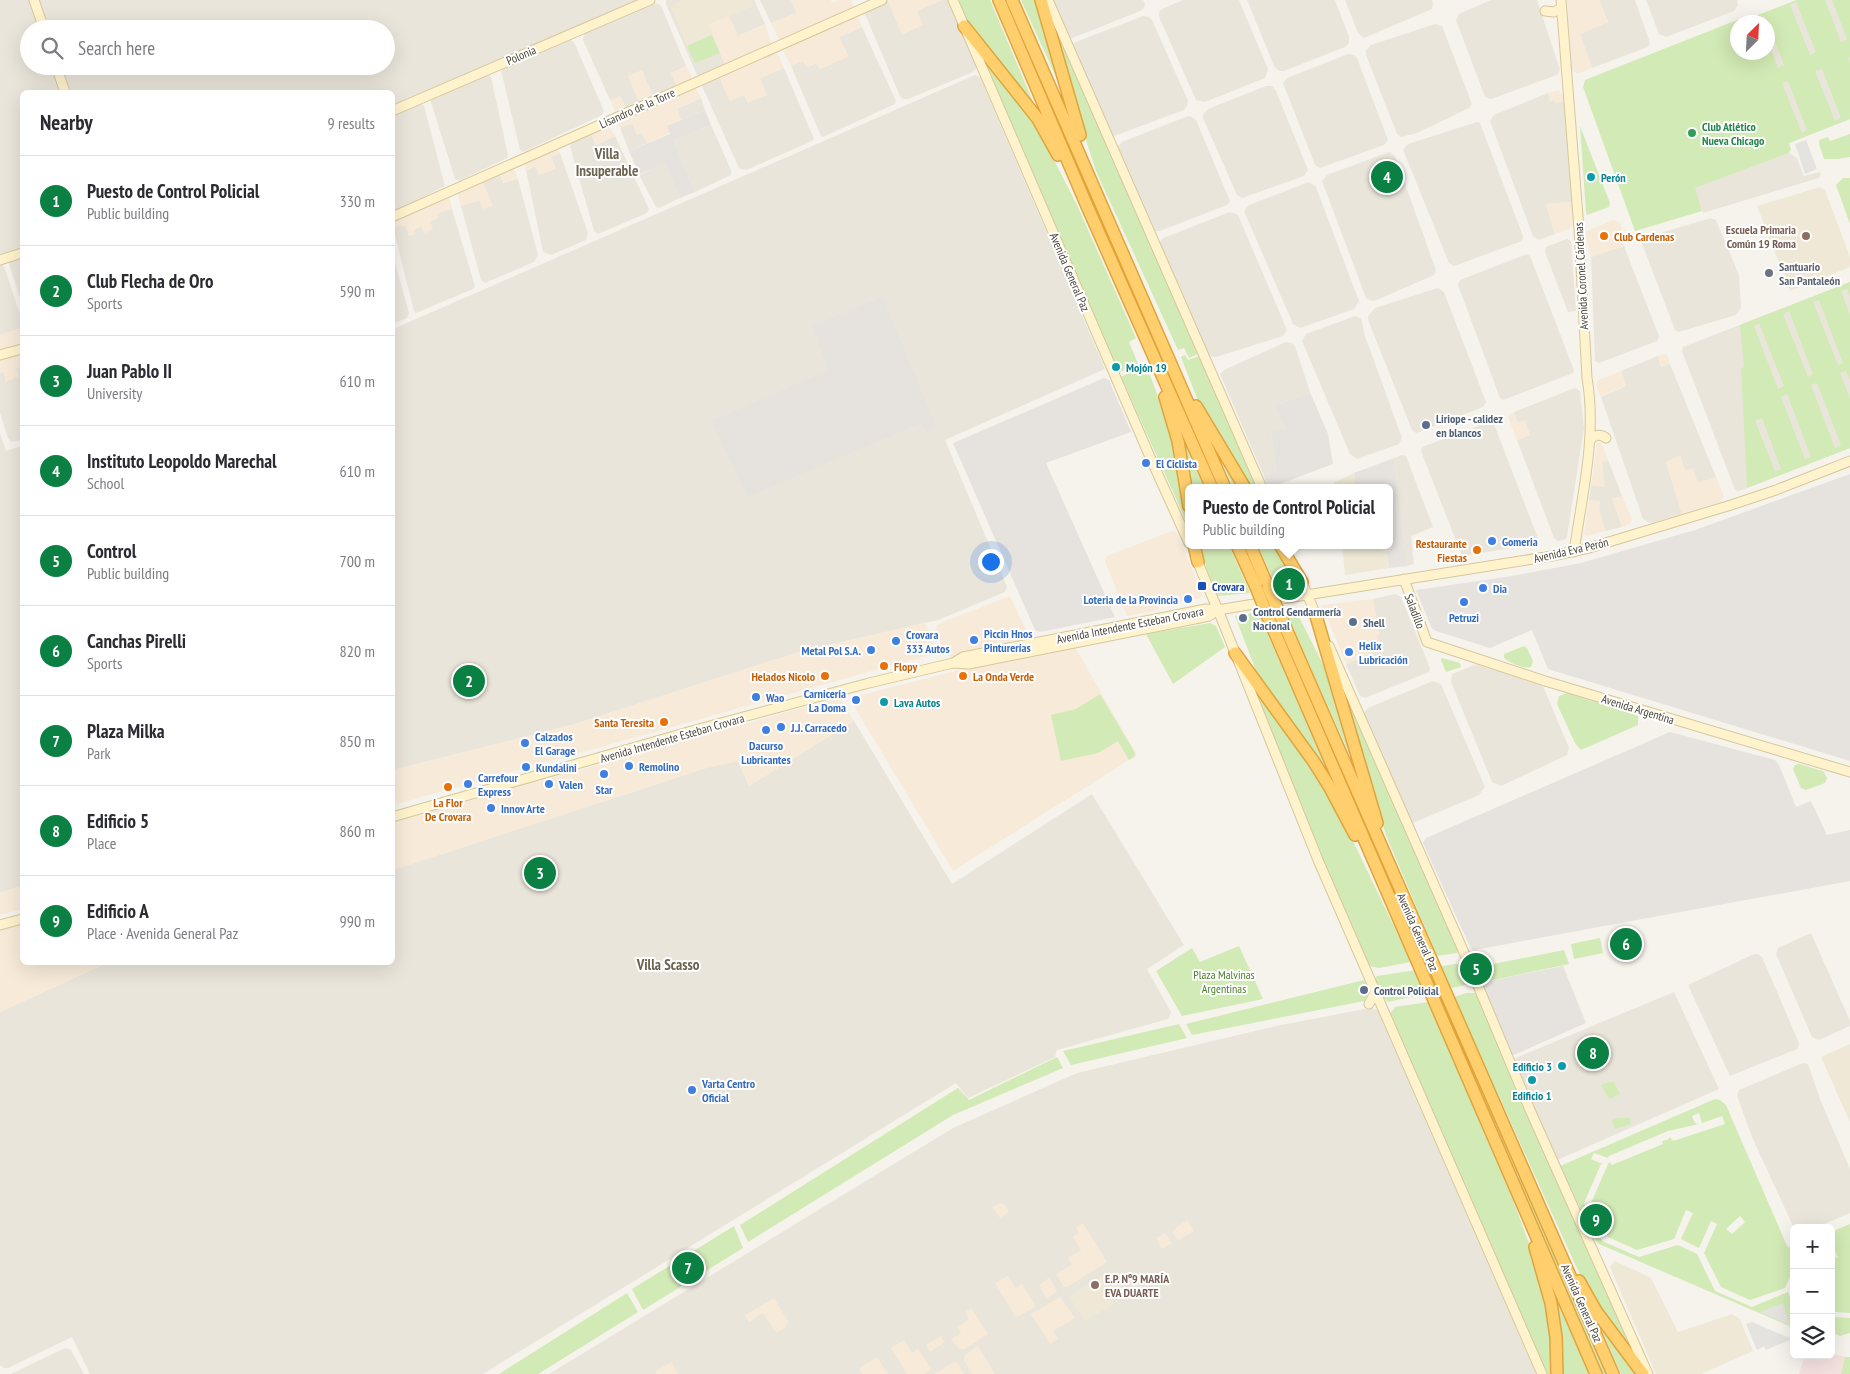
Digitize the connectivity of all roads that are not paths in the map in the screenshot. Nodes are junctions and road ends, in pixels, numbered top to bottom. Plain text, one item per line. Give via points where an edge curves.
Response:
1 (34, 0) edge
2 (650, 0) edge
3 (882, 0) edge
4 (953, 0) edge
5 (1000, 0) edge
6 (1012, 0) edge
7 (1041, 0) edge
8 (1048, 0) edge
9 (1561, 4) edge
10 (1545, 11) dead end
11 (41, 20) edge
12 (964, 26) junction
13 (59, 75) edge
14 (64, 90) edge
15 (395, 110) edge
16 (1087, 206) junction
17 (1103, 206) junction
18 (395, 216) edge
19 (20, 254) edge
20 (0, 260) edge
21 (20, 349) edge
22 (1167, 352) junction
23 (0, 355) edge
24 (1154, 356) junction
25 (1606, 438) dead end
26 (1590, 441) junction
27 (1850, 460) edge
28 (1185, 484) edge
29 (1210, 484) edge
30 (1223, 484) edge
31 (1243, 484) edge
32 (1260, 484) edge
33 (1185, 533) edge
34 (1192, 549) edge
35 (1195, 549) edge
36 (1239, 549) edge
37 (1252, 549) edge
38 (1282, 549) edge
39 (1289, 549) edge
40 (1574, 552) junction
41 (1198, 562) junction
42 (1404, 579) junction
43 (1302, 582) junction
44 (1308, 594) junction
45 (1281, 599) dead end
46 (1254, 604) dead end
47 (1218, 610) junction
48 (1316, 616) junction
49 (1427, 642) joint
50 (1235, 653) junction
51 (1850, 772) edge
52 (395, 815) edge
53 (1391, 870) junction
54 (1394, 907) junction
55 (20, 920) edge
56 (0, 925) edge
57 (1376, 991) junction
58 (1368, 1004) dead end
59 (1524, 1207) junction
60 (1549, 1228) junction
61 (1542, 1374) edge
62 (1558, 1374) edge
63 (1596, 1374) edge
64 (1612, 1374) edge
65 (1643, 1374) edge
66 (1648, 1374) edge

1 - 11 street
2 - 15 street, Polonia
3 - 18 street, Lisandro de la Torre
4 - 12 street, Avenida General Paz
5 - 16 highway
6 - 17 highway
7 - 17 highway via 1071,111
8 - 32 street
9 - 10 street via 1554,12
9 - 26 street, Avenida Coronel Cárdenas
12 - 16 highway via 1038,119
12 - 33 street, Avenida General Paz
13 - 14 street
16 - 24 highway
17 - 22 highway
19 - 20 street
21 - 23 street
22 - 30 highway
22 - 31 highway
24 - 28 highway via 1178,441
24 - 29 highway
25 - 26 street via 1595,435
26 - 40 street, Avenida Coronel Cárdenas
27 - 40 street, Avenida Eva Perón via 1732,505
34 - 41 street, Avenida General Paz
35 - 41 highway
36 - 54 highway, Avenida General Paz, bridge
37 - 53 highway, Avenida General Paz, bridge
38 - 43 highway
39 - 43 street
40 - 42 street, Avenida Eva Perón
41 - 47 street, Avenida General Paz
42 - 44 street, Avenida Eva Perón
42 - 49 street, Saladillo
43 - 44 street
44 - 45 street, Avenida Eva Perón
44 - 48 street
46 - 47 street
47 - 50 street, Avenida General Paz
47 - 52 street, Avenida Intendente Esteban Crovara via 1206,609 963,657 953,663 725,722
48 - 53 highway
48 - 66 street
49 - 51 street, Avenida Argentina
50 - 54 highway via 1322,774
50 - 57 street, Avenida General Paz via 1318,860
53 - 60 highway, Avenida General Paz
54 - 59 highway, Avenida General Paz
55 - 56 street
57 - 58 street
57 - 61 street, Avenida General Paz
59 - 62 highway via 1551,1303
59 - 63 highway, Avenida General Paz
60 - 64 highway, Avenida General Paz
60 - 65 highway via 1596,1311

